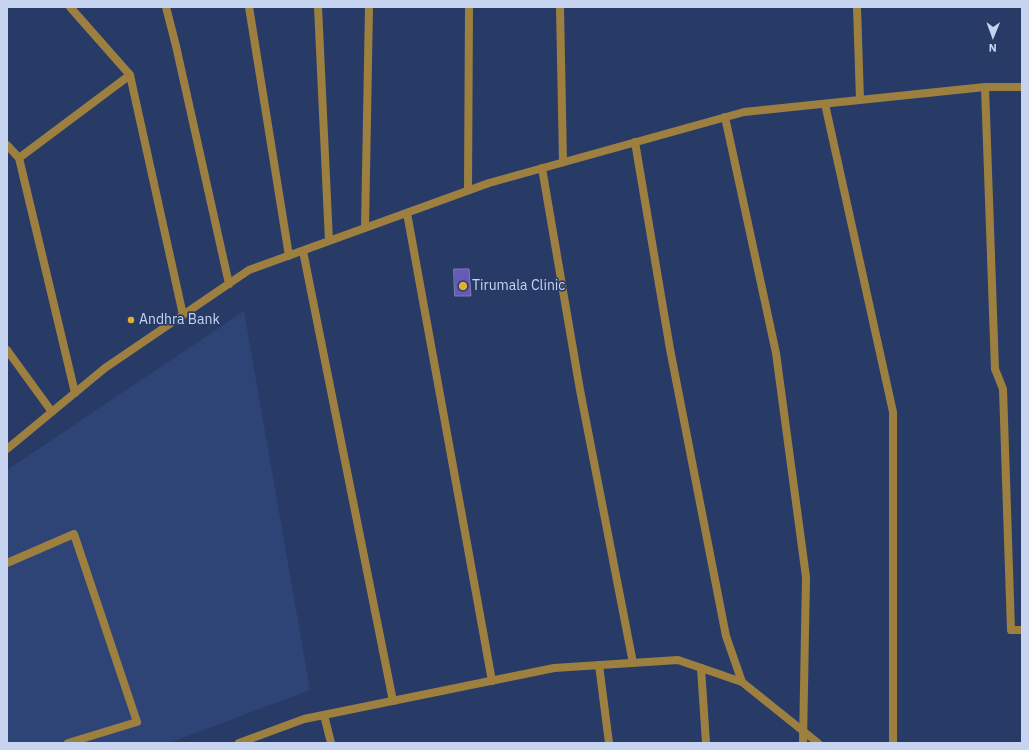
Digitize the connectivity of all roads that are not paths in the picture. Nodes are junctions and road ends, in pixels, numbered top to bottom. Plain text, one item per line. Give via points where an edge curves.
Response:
1 (70, 7) edge
2 (166, 7) edge
3 (249, 7) edge
4 (318, 7) edge
5 (369, 7) edge
6 (469, 7) edge
7 (560, 7) edge
8 (857, 7) edge
9 (130, 74) junction
10 (985, 87) junction
11 (1022, 87) edge
12 (860, 100) junction
13 (825, 104) junction
14 (725, 117) junction
15 (635, 142) junction
16 (7, 145) edge
17 (19, 158) junction
18 (563, 162) junction
19 (542, 168) junction
20 (468, 190) junction
21 (407, 212) junction
22 (365, 228) junction
23 (329, 241) junction
24 (303, 251) junction
25 (289, 256) junction
26 (230, 284) junction
27 (183, 315) junction
28 (7, 350) edge
29 (76, 393) junction
30 (52, 412) junction
31 (7, 449) edge
32 (7, 563) edge
33 (1022, 630) edge
34 (633, 663) junction
35 (599, 665) junction
36 (701, 668) junction
37 (492, 681) junction
38 (742, 682) junction
39 (394, 701) junction
40 (324, 715) junction
41 (804, 732) junction
42 (242, 742) edge
43 (68, 743) edge
44 (331, 743) edge
45 (609, 743) edge
46 (706, 743) edge
47 (803, 743) edge
48 (818, 743) edge
49 (893, 743) edge

1 - 9 street
2 - 26 street
3 - 25 street
4 - 23 street
5 - 22 street
6 - 20 street
7 - 18 street
8 - 12 street
9 - 17 street
9 - 27 street
10 - 11 street
10 - 12 street
10 - 33 street via 995,369 1003,388 1011,630
12 - 13 street
13 - 14 street via 744,112
13 - 49 street via 893,412
14 - 15 street
14 - 41 street via 776,353 806,577
15 - 18 street
15 - 38 street via 670,348 726,636
16 - 17 street
17 - 29 street
18 - 19 street
19 - 20 street
19 - 34 street via 580,390
20 - 21 street
21 - 22 street
21 - 37 street
22 - 23 street
23 - 24 street
24 - 25 street
24 - 39 street
25 - 26 street via 249,270
26 - 27 street
27 - 29 street via 106,368
28 - 30 street
29 - 30 street
30 - 31 street
32 - 43 street via 74,534 137,722
34 - 35 street
34 - 36 street via 678,660
35 - 37 street via 554,668
35 - 45 street
36 - 38 street
36 - 46 street
37 - 39 street
38 - 41 street
39 - 40 street
40 - 42 street via 304,719
40 - 44 street
41 - 47 street
41 - 48 street

